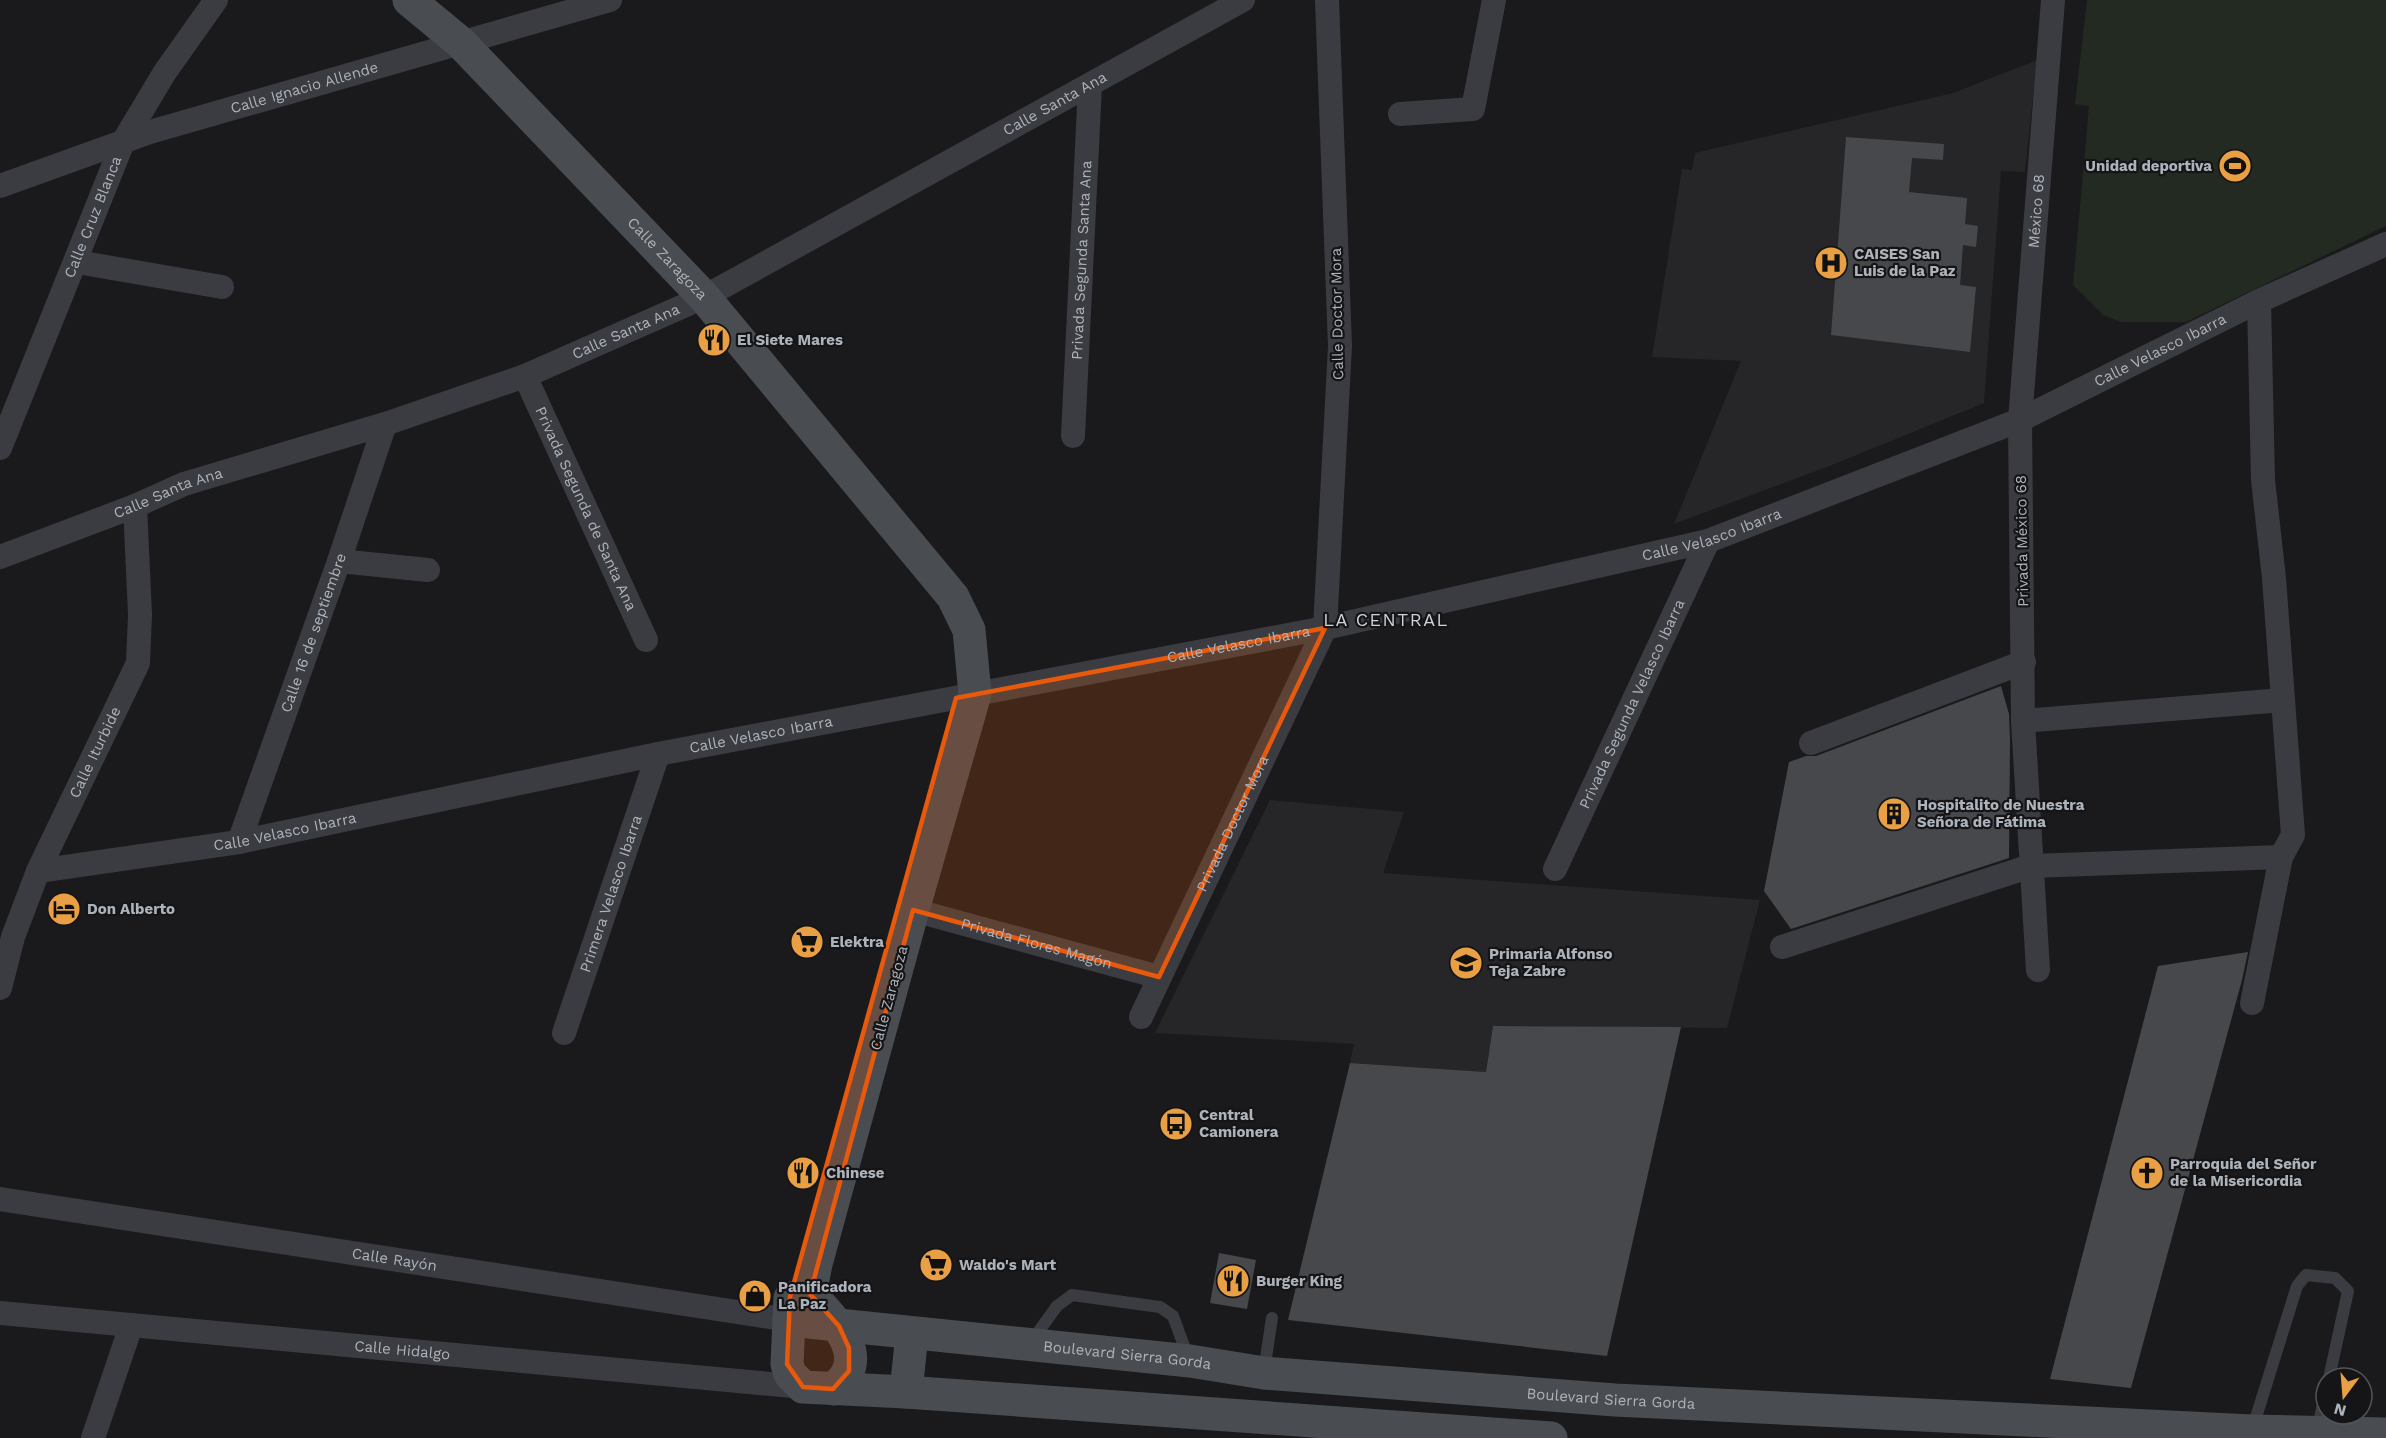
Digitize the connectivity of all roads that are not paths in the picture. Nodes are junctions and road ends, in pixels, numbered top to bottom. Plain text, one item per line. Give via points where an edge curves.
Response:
1 (216, 0) edge
2 (409, 0) edge
3 (610, 0) edge
4 (1243, 0) edge
5 (1327, 0) edge
6 (1494, 0) edge
7 (2053, 0) edge
8 (461, 44) junction
9 (1090, 85) junction
10 (1400, 114) dead end
11 (123, 142) junction
12 (0, 186) edge
13 (2386, 244) edge
14 (77, 262) junction
15 (222, 287) dead end
16 (704, 297) junction
17 (2259, 301) junction
18 (525, 376) junction
19 (2020, 420) junction
20 (386, 424) junction
21 (1072, 436) dead end
22 (0, 448) edge
23 (135, 506) junction
24 (1708, 541) junction
25 (0, 557) edge
26 (339, 561) junction
27 (428, 570) dead end
28 (1325, 628) junction
29 (646, 640) dead end
30 (2024, 662) junction
31 (966, 696) junction
32 (2283, 700) junction
33 (2023, 721) junction
34 (1811, 744) dead end
35 (658, 753) junction
36 (239, 842) junction
37 (2282, 857) junction
38 (2031, 866) junction
39 (1555, 869) dead end
40 (38, 871) junction
41 (912, 910) junction
42 (1782, 947) dead end
43 (2038, 970) dead end
44 (1159, 977) junction
45 (0, 988) edge
46 (2252, 1003) dead end
47 (1140, 1017) dead end
48 (564, 1033) dead end
49 (0, 1199) edge
50 (0, 1313) edge
51 (1272, 1318) dead end
52 (789, 1320) junction
53 (131, 1326) junction
54 (839, 1326) junction
55 (912, 1334) junction
56 (1029, 1346) junction
57 (1190, 1361) junction
58 (2332, 1366) edge
59 (1264, 1373) junction
60 (818, 1388) junction
61 (906, 1392) junction
62 (1264, 1418) junction
63 (2318, 1426) edge
64 (1335, 1431) edge
65 (2252, 1431) junction
66 (2317, 1432) junction
67 (2386, 1434) edge
68 (93, 1438) edge
69 (1551, 1438) edge

1 - 11 street, Calle Cruz Blanca via 165,72
2 - 8 main road, Calle Zaragoza
3 - 8 street, Calle Ignacio Allende
4 - 9 street, Calle Santa Ana
5 - 28 street, Calle Doctor Mora via 1340,345
6 - 10 street via 1473,109
7 - 19 street, México 68
8 - 11 street, Calle Ignacio Allende
8 - 16 main road, Calle Zaragoza
9 - 16 street, Calle Santa Ana
9 - 21 street, Privada Segunda Santa Ana
11 - 12 street, Calle Ignacio Allende
11 - 14 street, Calle Cruz Blanca
13 - 17 street, Calle Velasco Ibarra
14 - 15 street
14 - 22 street, Calle Cruz Blanca
16 - 18 street, Calle Santa Ana
16 - 31 main road, Calle Zaragoza via 953,597 969,630 971,661
17 - 19 street, Calle Velasco Ibarra
17 - 32 street via 2263,480
18 - 20 street, Calle Santa Ana
18 - 29 street, Privada Segunda de Santa Ana
19 - 24 street, Calle Velasco Ibarra
19 - 30 street, Privada México 68
20 - 23 street, Calle Santa Ana via 184,484
20 - 26 street, Calle 16 de septiembre
23 - 25 street, Calle Santa Ana
23 - 40 street, Calle Iturbide via 138,663
24 - 28 street, Calle Velasco Ibarra
24 - 39 street, Privada Segunda Velasco Ibarra
26 - 27 street
26 - 36 street, Calle 16 de septiembre
28 - 31 street, Calle Velasco Ibarra
28 - 44 street, Privada Doctor Mora
30 - 33 street, Privada México 68
30 - 34 street
31 - 35 street, Calle Velasco Ibarra
31 - 41 main road, Calle Zaragoza
31 - 52 main road, Calle Zaragoza via 790,1297
32 - 33 street
32 - 37 street via 2293,835
33 - 38 street, Privada México 68
35 - 36 street, Calle Velasco Ibarra
35 - 48 street, Primera Velasco Ibarra
36 - 40 street, Calle Velasco Ibarra
37 - 38 street
37 - 46 street
38 - 42 street
38 - 43 street, Privada México 68
40 - 45 street, Calle Iturbide via 13,937
41 - 44 street, Privada Flores Magón
41 - 54 main road, Calle Zaragoza via 810,1294
44 - 47 street, Privada Doctor Mora
49 - 52 street, Calle Rayón
50 - 53 street, Calle Hidalgo
51 - 59 lane
52 - 54 main road, Boulevard Sierra Gorda
52 - 60 main road via 787,1364 795,1382
53 - 60 street, Calle Hidalgo
53 - 68 street
54 - 55 main road, Boulevard Sierra Gorda
54 - 60 main road via 849,1348 849,1371 843,1381
55 - 56 main road, Boulevard Sierra Gorda
55 - 61 main road
56 - 57 main road, Boulevard Sierra Gorda
56 - 57 lane via 1057,1305 1072,1295 1160,1307 1173,1316
57 - 59 main road, Boulevard Sierra Gorda
58 - 65 lane via 2348,1291 2335,1278 2306,1275 2297,1286
59 - 62 main road
59 - 65 main road, Boulevard Sierra Gorda via 1615,1400
60 - 61 main road
61 - 62 main road
62 - 64 main road
63 - 66 lane
64 - 69 main road
65 - 66 main road, Boulevard Sierra Gorda
66 - 67 main road, Boulevard Sierra Gorda

